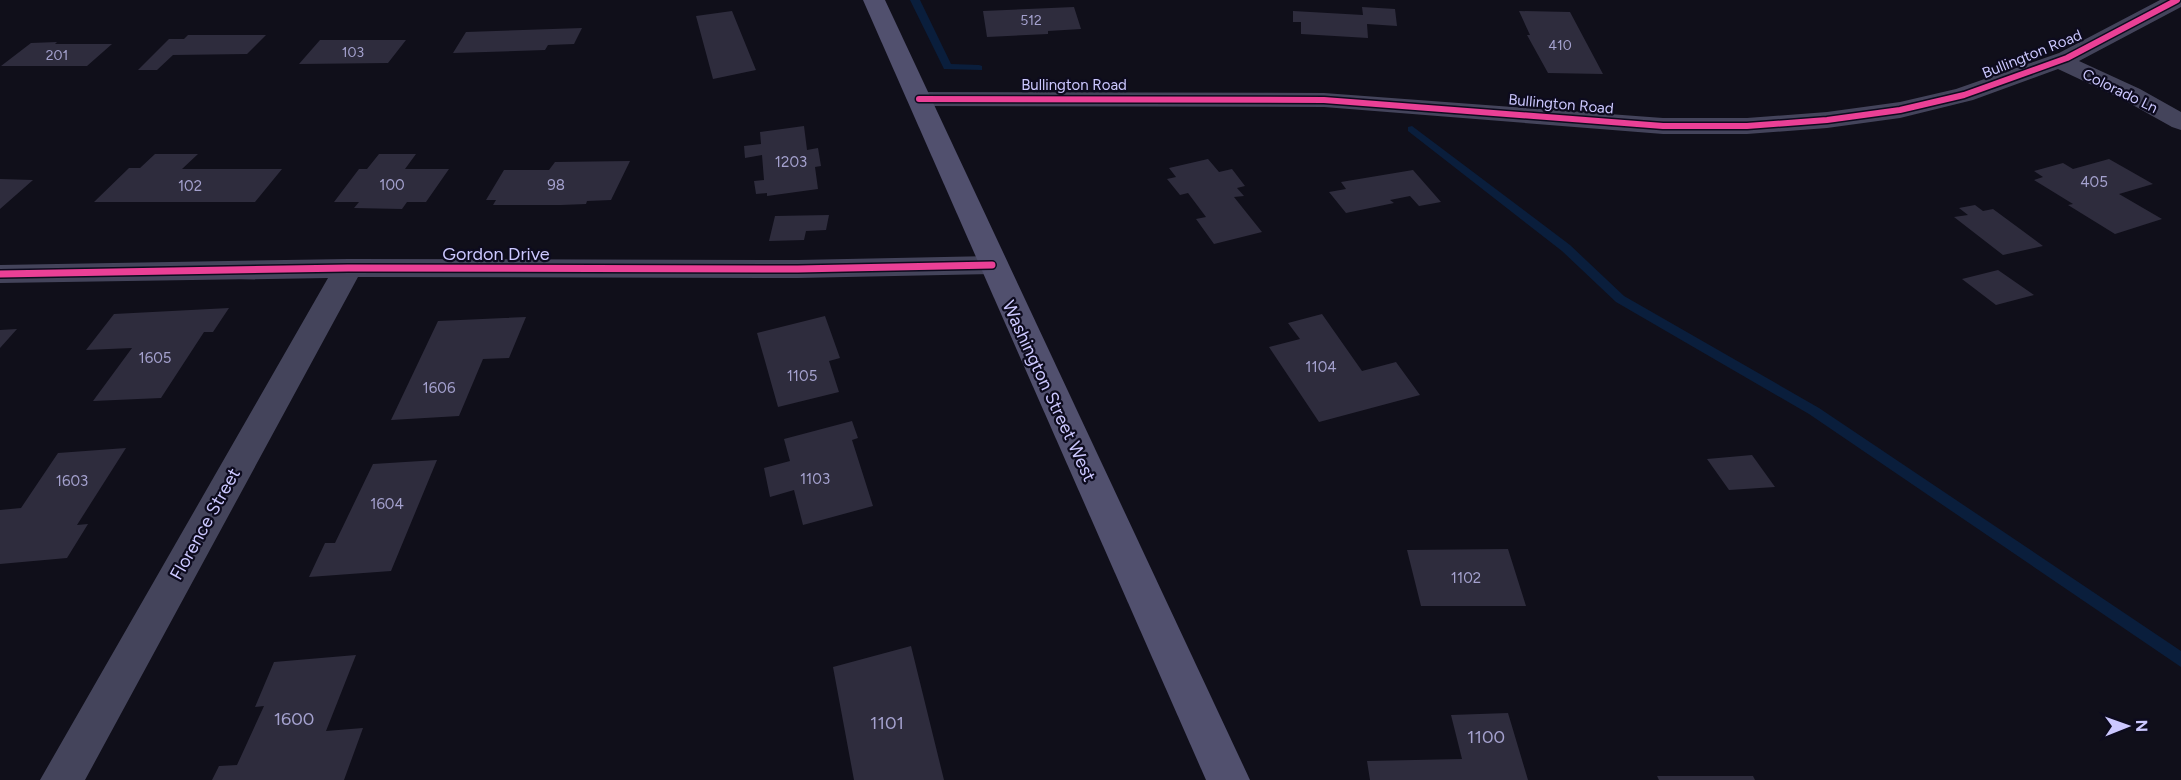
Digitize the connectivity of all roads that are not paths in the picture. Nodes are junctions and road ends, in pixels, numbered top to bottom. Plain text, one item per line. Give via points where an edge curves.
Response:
1 (874, 0) edge
2 (2177, 0) edge
3 (2059, 61) junction
4 (919, 99) junction
5 (2181, 122) edge
6 (992, 265) junction
7 (348, 268) junction
8 (0, 274) edge
9 (62, 780) edge
10 (1227, 780) edge

1 - 4 street, Washington Street West
2 - 3 street, Bullington Road
3 - 4 street, Bullington Road via 1964,95 1900,110 1747,126 1663,126 1324,100
3 - 5 street, Colorado Ln
4 - 6 street, Washington Street West
6 - 7 street, Gordon Drive via 798,269
6 - 10 street, Washington Street West
7 - 8 street, Gordon Drive
7 - 9 street, Florence Street

